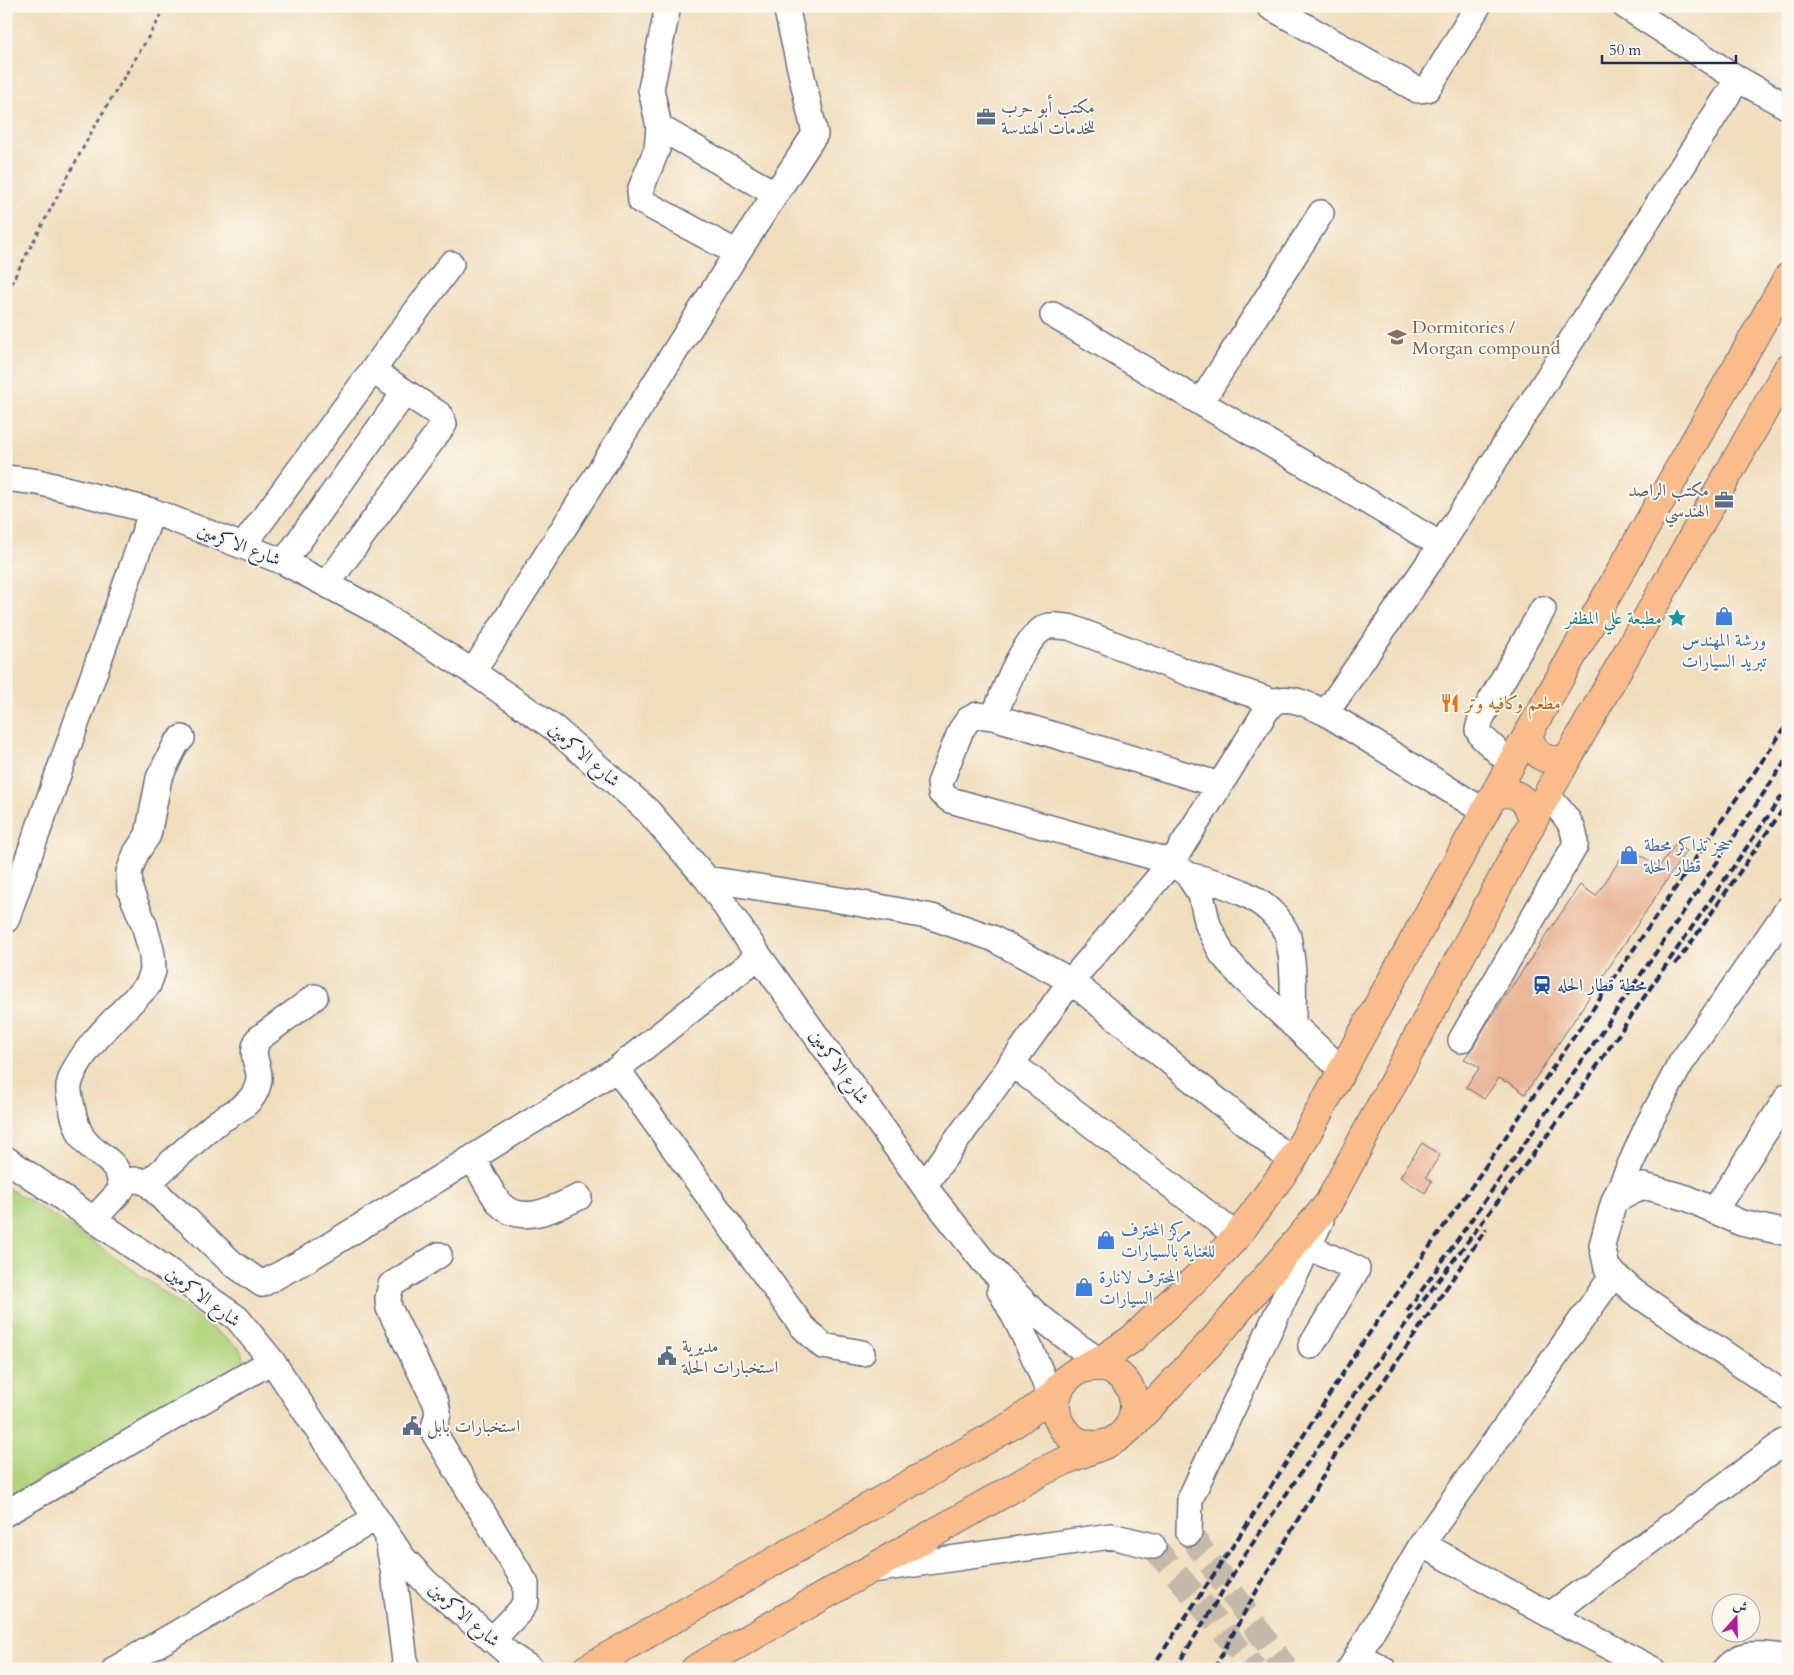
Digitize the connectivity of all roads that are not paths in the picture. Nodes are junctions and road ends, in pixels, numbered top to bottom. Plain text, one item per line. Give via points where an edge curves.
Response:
1 (668, 6) edge
2 (784, 6) edge
3 (1269, 6) edge
4 (1478, 6) edge
5 (1625, 6) edge
6 (1738, 79) junction
7 (1788, 107) edge
8 (659, 127) junction
9 (775, 194) junction
10 (1321, 213) dead end
11 (737, 253) junction
12 (451, 264) dead end
13 (1788, 277) edge
14 (1053, 314) dead end
15 (1788, 368) edge
16 (372, 370) junction
17 (405, 392) junction
18 (1201, 402) junction
19 (6, 478) edge
20 (152, 511) junction
21 (1441, 544) junction
22 (243, 546) junction
23 (284, 562) junction
24 (327, 584) junction
25 (1543, 609) dead end
26 (473, 672) junction
27 (1275, 702) junction
28 (1326, 714) junction
29 (994, 717) junction
30 (1528, 734) junction
31 (182, 738) dead end
32 (1568, 758) junction
33 (1511, 764) junction
34 (1220, 785) junction
35 (1547, 795) junction
36 (1490, 803) junction
37 (1533, 820) junction
38 (1180, 869) junction
39 (707, 879) junction
40 (1788, 909) edge
41 (6, 920) edge
42 (759, 956) junction
43 (1071, 981) junction
44 (315, 997) dead end
45 (1293, 1025) junction
46 (1461, 1040) dead end
47 (1011, 1063) junction
48 (617, 1069) junction
49 (1342, 1070) junction
50 (1788, 1096) edge
51 (472, 1158) junction
52 (6, 1159) edge
53 (1292, 1161) junction
54 (121, 1181) junction
55 (148, 1183) junction
56 (924, 1186) junction
57 (579, 1197) dead end
58 (1614, 1201) junction
59 (1328, 1204) junction
60 (1714, 1211) junction
61 (94, 1219) junction
62 (1788, 1233) edge
63 (1237, 1236) junction
64 (1308, 1247) junction
65 (439, 1255) dead end
66 (984, 1262) junction
67 (1614, 1274) junction
68 (1311, 1346) dead end
69 (862, 1353) dead end
70 (272, 1361) junction
71 (1078, 1382) junction
72 (1788, 1397) edge
73 (1117, 1437) junction
74 (1788, 1439) edge
75 (6, 1513) edge
76 (381, 1524) junction
77 (1189, 1533) tunnel mouth
78 (1422, 1544) junction
79 (1153, 1546) tunnel mouth
80 (869, 1570) junction
81 (1550, 1616) junction
82 (492, 1640) junction
83 (1779, 1655) edge
84 (1354, 1662) edge
85 (115, 1669) edge
86 (406, 1669) edge
87 (531, 1669) edge
88 (586, 1669) edge
89 (695, 1669) edge
90 (1383, 1669) edge
91 (1652, 1669) edge
92 (1725, 1669) edge

1 - 8 street via 651,89
2 - 9 street via 815,134
3 - 4 street via 1418,90 1427,89 1432,82
5 - 6 street
6 - 7 street
6 - 21 street
8 - 9 street
8 - 11 street via 657,148 640,191 641,201
9 - 11 street
10 - 18 street
11 - 26 street
12 - 16 street
13 - 30 main road
14 - 18 street
15 - 32 main road
16 - 17 street
16 - 22 street
17 - 23 street
17 - 24 street via 440,415 444,424
18 - 21 street
19 - 20 street, شارع الاكرمين via 38,482
20 - 22 street, شارع الاكرمين
20 - 41 street
21 - 28 street
22 - 23 street, شارع الاكرمين
23 - 24 street, شارع الاكرمين
24 - 26 street, شارع الاكرمين via 375,610
25 - 33 street via 1478,730
26 - 39 street, شارع الاكرمين via 561,734 647,810
27 - 28 street via 1288,700 1307,704
27 - 29 street via 1069,627 1048,626 1035,635 1022,652
27 - 34 street via 1266,711
28 - 36 street
29 - 34 street
29 - 38 street via 977,715 968,720 940,784 941,794 950,800
30 - 32 main road via 1534,749 1543,757
30 - 33 main road
31 - 54 street via 159,778 148,835 129,872 130,890 152,954 153,972 148,985 88,1048 75,1068 69,1088 77,1126 84,1140 115,1166
32 - 35 main road
33 - 36 main road
34 - 38 street
35 - 37 main road
35 - 46 street via 1574,829 1575,846
36 - 37 main road via 1503,793 1518,796 1528,804
36 - 49 main road
37 - 59 main road
38 - 43 street
38 - 45 street via 1200,896 1208,925 1222,954
38 - 45 street via 1228,885 1273,913 1287,934 1294,968
39 - 42 street, شارع الاكرمين
39 - 43 street via 932,917 992,938
40 - 58 street via 1681,1063 1648,1125
42 - 48 street
42 - 56 street, شارع الاكرمين
43 - 47 street
43 - 53 street
44 - 55 street via 258,1039 253,1054 260,1078 251,1100 218,1123
45 - 49 street
47 - 56 street
47 - 63 street
48 - 51 street
48 - 69 street via 802,1326 823,1346
49 - 53 main road
50 - 60 street
51 - 55 street via 262,1284 232,1263
51 - 57 street via 501,1205 514,1212 529,1215 548,1211
52 - 61 street, شارع الاكرمين
53 - 63 main road
54 - 55 street
54 - 61 street via 121,1190
56 - 66 street, شارع الاكرمين
58 - 60 street via 1644,1186 1688,1198
58 - 67 street via 1602,1245 1607,1268
59 - 64 street
59 - 73 main road via 1216,1337
60 - 62 street via 1741,1224
61 - 70 street, شارع الاكرمين via 236,1318
63 - 71 main road via 1132,1339
64 - 68 street via 1357,1269
64 - 77 street via 1190,1499
65 - 82 street via 390,1285 389,1308 436,1403 438,1413 432,1431 526,1584 523,1606
66 - 71 street, شارع الاكرمين via 1028,1342
66 - 71 street, شارع الاكرمين via 1035,1313 1072,1342
67 - 72 street via 1634,1292
67 - 78 street
70 - 75 street
70 - 76 street, شارع الاكرمين
71 - 73 main road via 1062,1429 1071,1438 1088,1445
71 - 73 main road via 1127,1382 1135,1406 1133,1418
71 - 88 main road via 1014,1424
73 - 80 main road via 1041,1472
74 - 81 street
76 - 82 street, شارع الاكرمين via 404,1558 426,1582
76 - 85 street
76 - 86 street, شارع الاكرمين via 395,1581
78 - 81 street
78 - 84 street
79 - 80 street via 1111,1536
80 - 89 main road
81 - 91 street
82 - 87 street, شارع الاكرمين
83 - 92 street via 1751,1654 1732,1662
84 - 90 street

